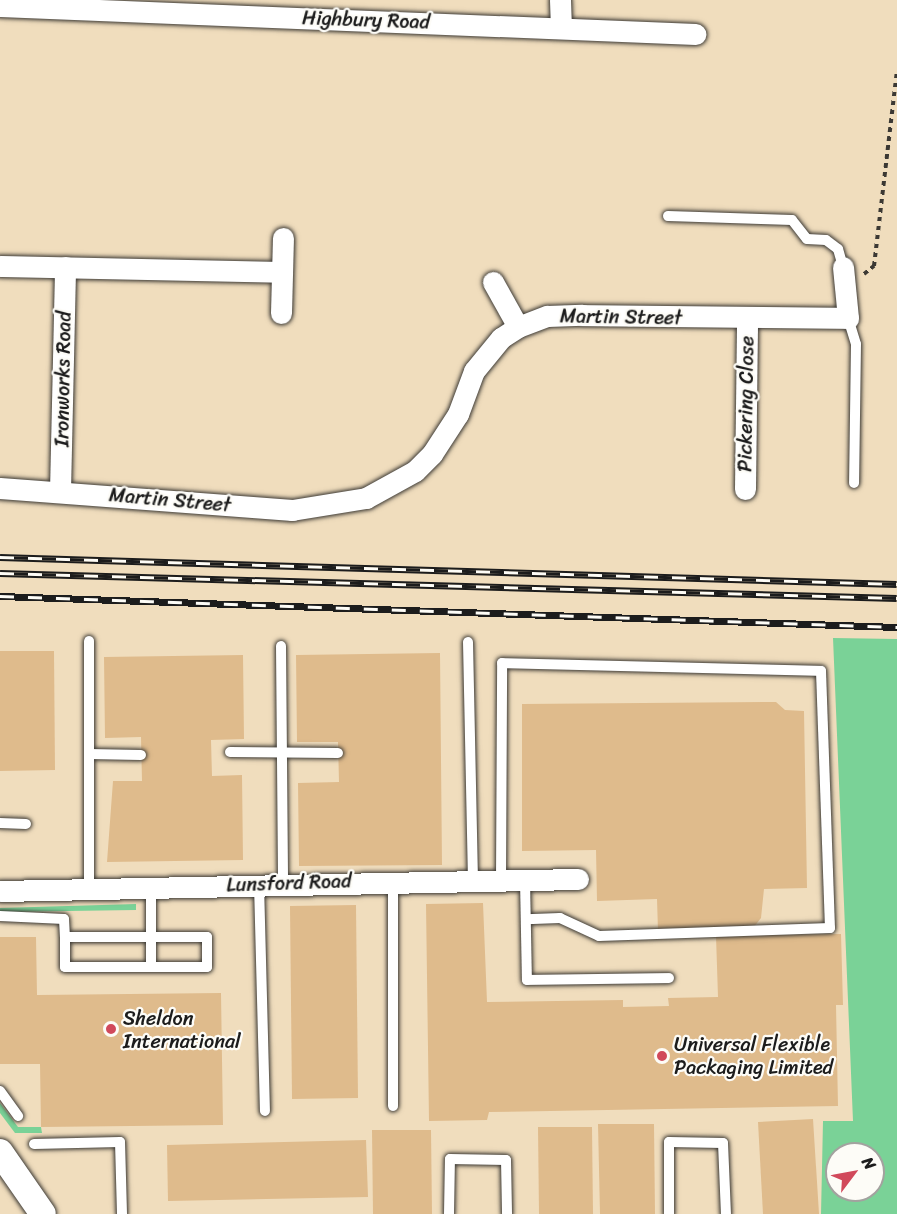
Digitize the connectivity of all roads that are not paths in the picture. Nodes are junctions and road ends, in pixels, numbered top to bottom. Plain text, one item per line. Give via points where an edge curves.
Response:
1 (560, 0) edge
2 (0, 6) edge
3 (561, 27) junction
4 (695, 34) dead end
5 (668, 216) dead end
6 (283, 238) dead end
7 (0, 266) edge
8 (65, 267) junction
9 (843, 267) joint
10 (282, 272) junction
11 (493, 282) dead end
12 (281, 313) dead end
13 (848, 318) junction
14 (747, 319) junction
15 (518, 327) junction
16 (854, 483) dead end
17 (0, 488) edge
18 (745, 489) dead end
19 (60, 491) junction
20 (89, 640) dead end
21 (468, 642) dead end
22 (281, 646) dead end
23 (230, 752) dead end
24 (284, 752) junction
25 (338, 753) dead end
26 (89, 754) junction
27 (141, 755) dead end
28 (0, 823) edge
29 (26, 824) dead end
30 (473, 879) junction
31 (578, 879) dead end
32 (393, 880) junction
33 (501, 880) junction
34 (525, 880) junction
35 (283, 883) junction
36 (259, 884) junction
37 (151, 886) junction
38 (89, 888) junction
39 (0, 891) edge
40 (0, 916) edge
41 (526, 918) junction
42 (65, 937) junction
43 (151, 937) junction
44 (152, 967) junction
45 (669, 978) dead end
46 (0, 1091) edge
47 (393, 1107) dead end
48 (265, 1111) dead end
49 (18, 1116) dead end
50 (34, 1144) dead end
51 (0, 1152) edge
52 (43, 1214) edge
53 (122, 1214) edge
54 (449, 1214) edge
55 (507, 1214) edge
56 (669, 1214) edge
57 (726, 1214) edge

1 - 3 street
2 - 3 street, Highbury Road
3 - 4 street, Highbury Road
5 - 9 lane via 792,220 807,239 826,240 838,249
6 - 10 street
7 - 8 street
8 - 10 street
8 - 19 street, Ironworks Road
9 - 13 street
10 - 12 street
11 - 15 street
13 - 14 street, Martin Street
13 - 16 lane via 856,344
14 - 15 street, Martin Street via 547,316
14 - 18 street, Pickering Close
15 - 19 street, Martin Street via 501,338 474,371 458,414 432,454 408,475 366,498 292,510
17 - 19 street, Martin Street
20 - 26 lane
21 - 30 lane
22 - 24 lane
23 - 24 lane
24 - 25 lane
24 - 35 lane
26 - 27 lane
26 - 38 lane
28 - 29 lane
30 - 32 street, Lunsford Road
30 - 33 street, Lunsford Road
31 - 34 street, Lunsford Road
32 - 35 street, Lunsford Road
32 - 47 lane
33 - 34 street, Lunsford Road
33 - 41 lane via 502,663 820,671 830,928 599,936 560,918
34 - 41 lane
35 - 36 street, Lunsford Road
36 - 37 street, Lunsford Road
36 - 48 lane
37 - 38 street, Lunsford Road
37 - 43 lane
38 - 39 street, Lunsford Road
40 - 42 lane via 64,919
41 - 45 lane via 527,980
42 - 43 lane
42 - 44 lane via 65,967
43 - 44 lane
43 - 44 lane via 207,937 207,967
46 - 49 lane
50 - 53 lane via 120,1142
51 - 52 street
54 - 55 lane via 450,1159 507,1160
56 - 57 lane via 669,1143 723,1143

